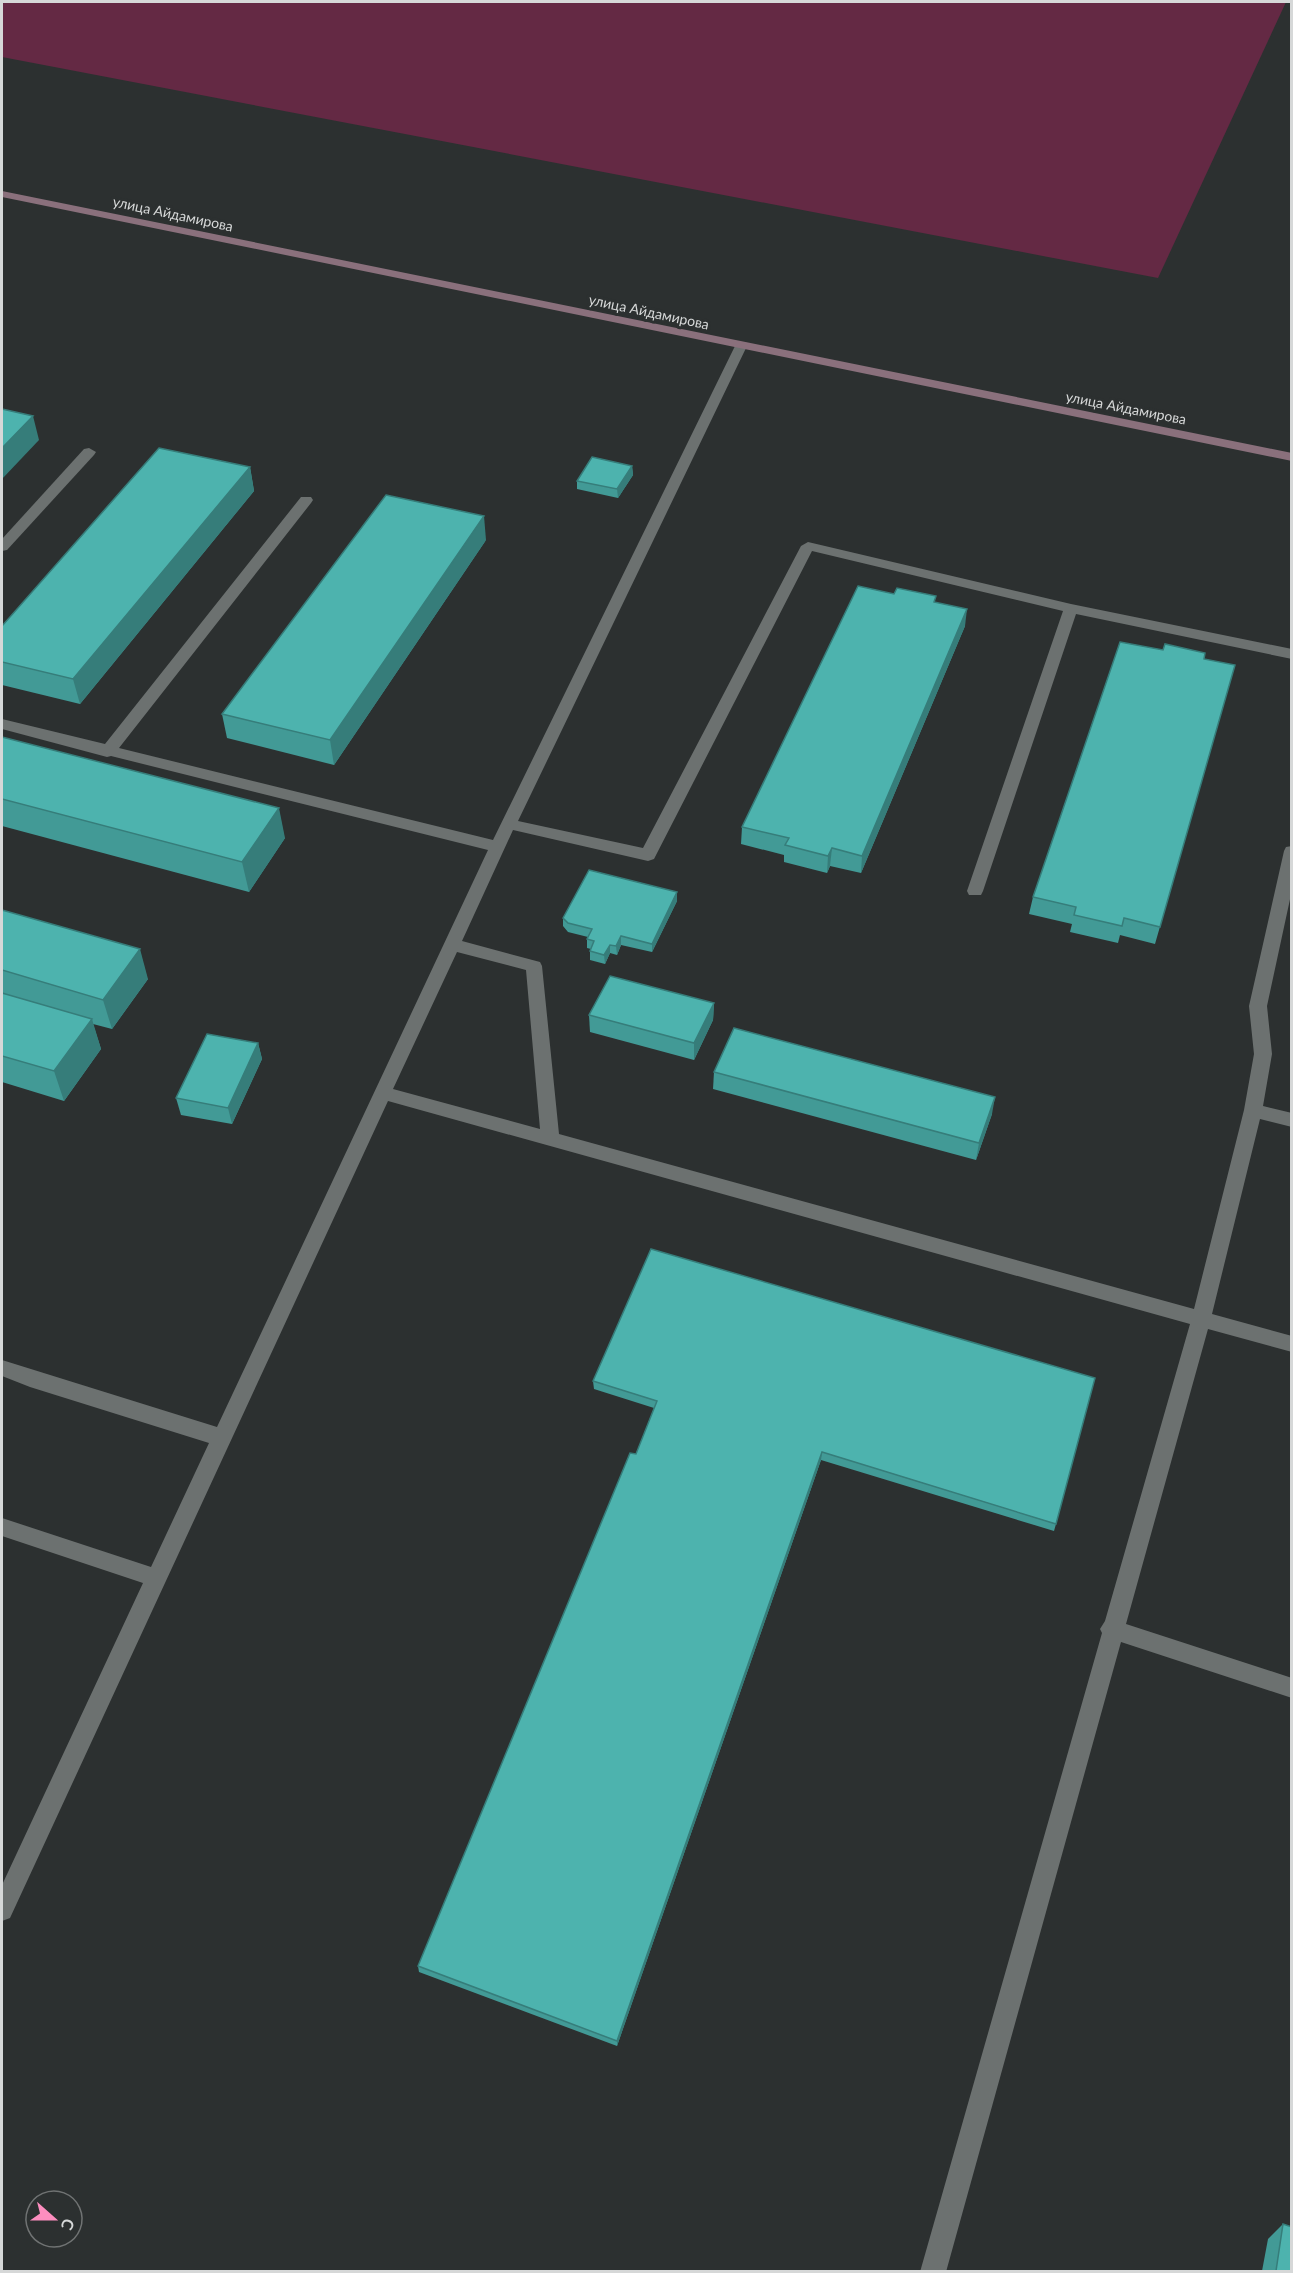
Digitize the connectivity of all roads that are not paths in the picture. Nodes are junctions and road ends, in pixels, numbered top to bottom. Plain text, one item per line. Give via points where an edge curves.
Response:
1 (2, 194) edge
2 (741, 346) junction
3 (89, 452) dead end
4 (1292, 457) edge
5 (306, 500) dead end
6 (2, 547) edge
7 (1071, 608) junction
8 (1292, 654) edge
9 (2, 724) edge
10 (107, 752) junction
11 (508, 824) junction
12 (498, 847) junction
13 (1292, 850) edge
14 (975, 891) dead end
15 (452, 945) junction
16 (383, 1093) junction
17 (1253, 1110) junction
18 (1292, 1120) edge
19 (550, 1139) junction
20 (1201, 1318) junction
21 (1292, 1344) edge
22 (2, 1368) edge
23 (223, 1438) junction
24 (2, 1527) edge
25 (157, 1578) junction
26 (1111, 1629) junction
27 (1292, 1688) edge
28 (2, 1910) edge
29 (933, 2271) edge

1 - 2 main road, улица Айдамирова
2 - 4 main road, улица Айдамирова
2 - 11 lane
3 - 6 lane
5 - 10 lane
7 - 8 lane
7 - 11 lane via 808,546 648,855
7 - 14 lane
9 - 10 lane
10 - 12 lane
11 - 12 lane
12 - 15 lane
13 - 17 lane via 1257,1006 1263,1053
15 - 16 lane
15 - 19 lane via 534,966
16 - 19 lane
16 - 23 lane
17 - 18 lane
17 - 20 lane
19 - 20 lane
20 - 21 lane
20 - 26 lane
22 - 23 lane
23 - 25 lane
24 - 25 lane
25 - 28 lane
26 - 27 lane
26 - 29 lane

